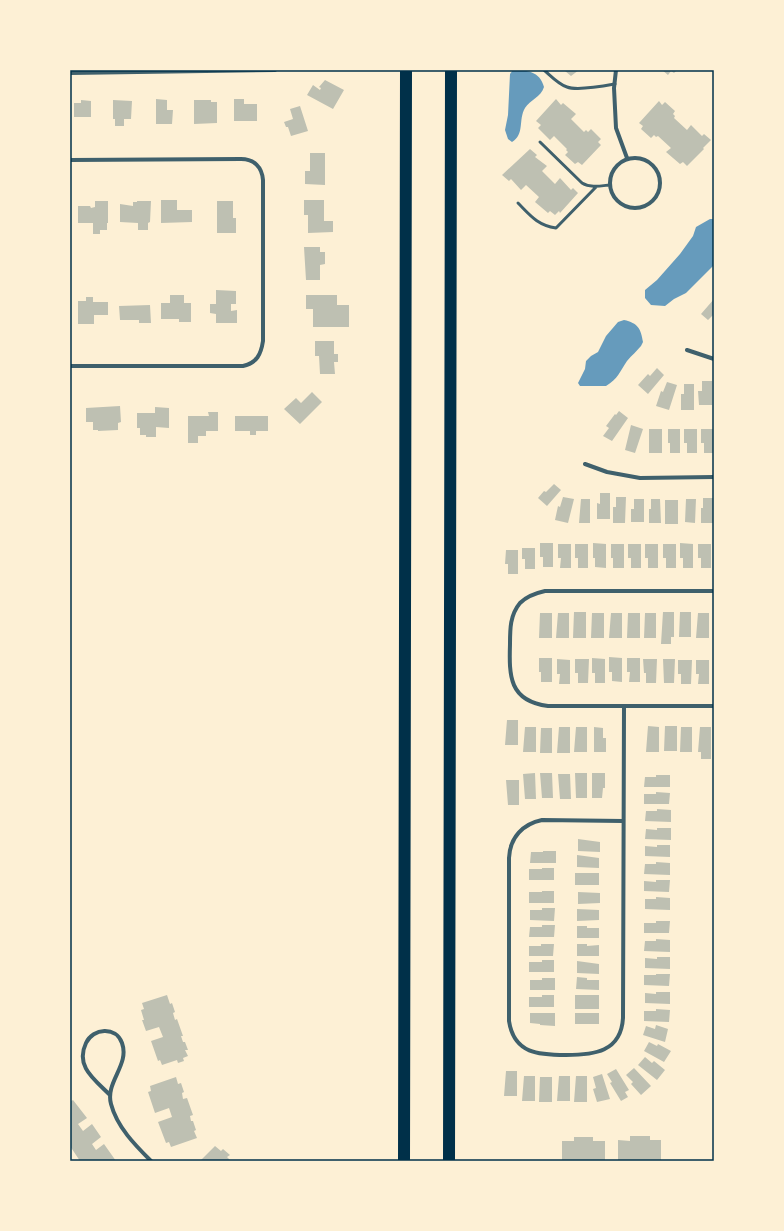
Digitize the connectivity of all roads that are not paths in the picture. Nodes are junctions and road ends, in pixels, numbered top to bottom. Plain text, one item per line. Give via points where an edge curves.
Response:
1 (275, 70) edge
2 (406, 70) edge
3 (452, 70) edge
4 (544, 70) edge
5 (616, 70) edge
6 (70, 73) edge
7 (614, 84) junction
8 (540, 142) dead end
9 (627, 158) junction
10 (70, 160) edge
11 (609, 186) junction
12 (596, 187) junction
13 (518, 203) dead end
14 (687, 350) dead end
15 (714, 359) edge
16 (70, 366) edge
17 (584, 464) dead end
18 (714, 477) edge
19 (714, 591) edge
20 (624, 706) junction
21 (714, 706) edge
22 (623, 821) junction
23 (109, 1094) junction
24 (151, 1161) edge
25 (404, 1161) edge
26 (450, 1161) edge

1 - 6 street
2 - 25 highway
3 - 26 highway
4 - 7 lane via 568,88
5 - 7 street
7 - 9 street via 616,128
8 - 12 lane via 582,183
9 - 11 street via 613,169
9 - 11 street via 644,159 656,169 660,185 654,200 639,208 631,208 616,200
10 - 16 street via 248,159 256,164 263,180 263,341 259,355 254,361 243,366
11 - 12 lane
12 - 13 lane via 556,228 544,226 536,221
14 - 15 street
17 - 18 street via 640,478
19 - 20 street via 540,592 522,601 510,624 510,671 512,681 519,692 527,700 548,706
20 - 21 street
20 - 22 street
22 - 22 street via 542,820 520,831 513,840 510,850 510,1029 515,1039 532,1052 542,1055 586,1055 600,1052 610,1046 619,1035 623,1021
23 - 23 street via 124,1051 118,1036 103,1031 89,1038 85,1045 84,1063 87,1072
23 - 24 street via 118,1122

